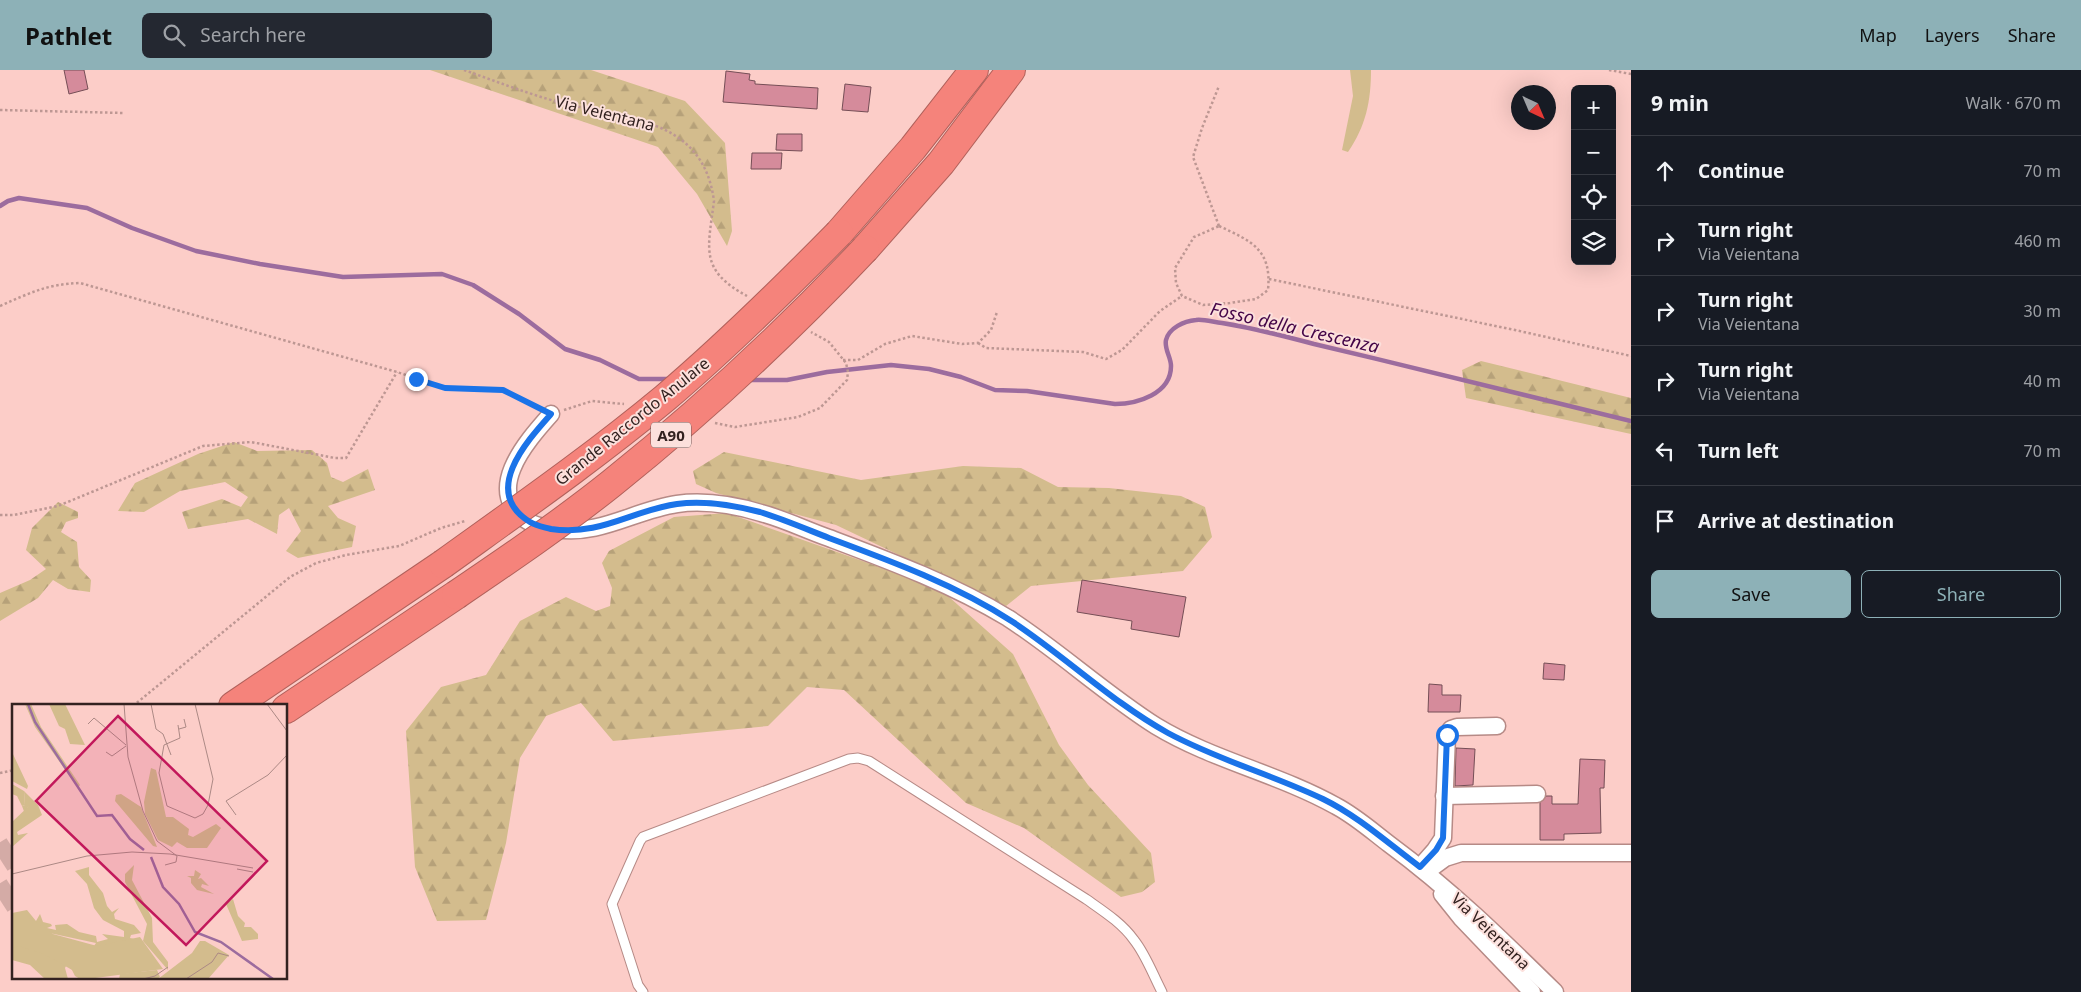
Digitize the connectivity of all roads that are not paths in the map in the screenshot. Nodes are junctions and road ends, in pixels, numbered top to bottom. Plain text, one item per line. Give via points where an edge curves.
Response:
1 (974, 70) edge
2 (1011, 70) edge
3 (551, 414) road end
4 (235, 704) edge
5 (288, 708) edge
6 (1497, 726) dead end
7 (1537, 794) dead end
8 (1444, 796) junction
9 (1631, 853) edge
10 (1423, 869) junction
11 (643, 992) edge
12 (1162, 992) edge
13 (1532, 992) edge
14 (1555, 992) edge

1 - 4 highway, Grande Raccordo Anulare / A90, bridge via 913,148 839,233 757,315 666,397 574,470 443,564
2 - 5 highway, Grande Raccordo Anulare / A90, bridge via 941,163 865,250 767,348 666,438 584,505
3 - 10 street, Via Veientana via 521,451 509,478 512,502 531,523 564,530 592,529 669,506 719,504 766,514 876,555 958,591 1010,620 1124,704 1168,732 1338,807
6 - 8 street via 1451,729 1447,735
7 - 8 street
8 - 10 street via 1443,838
9 - 10 street via 1461,853
10 - 13 street, Via Veientana via 1457,913
10 - 14 street, Via Veientana
11 - 12 lane via 612,904 643,837 858,758 869,761 1120,924 1135,940

